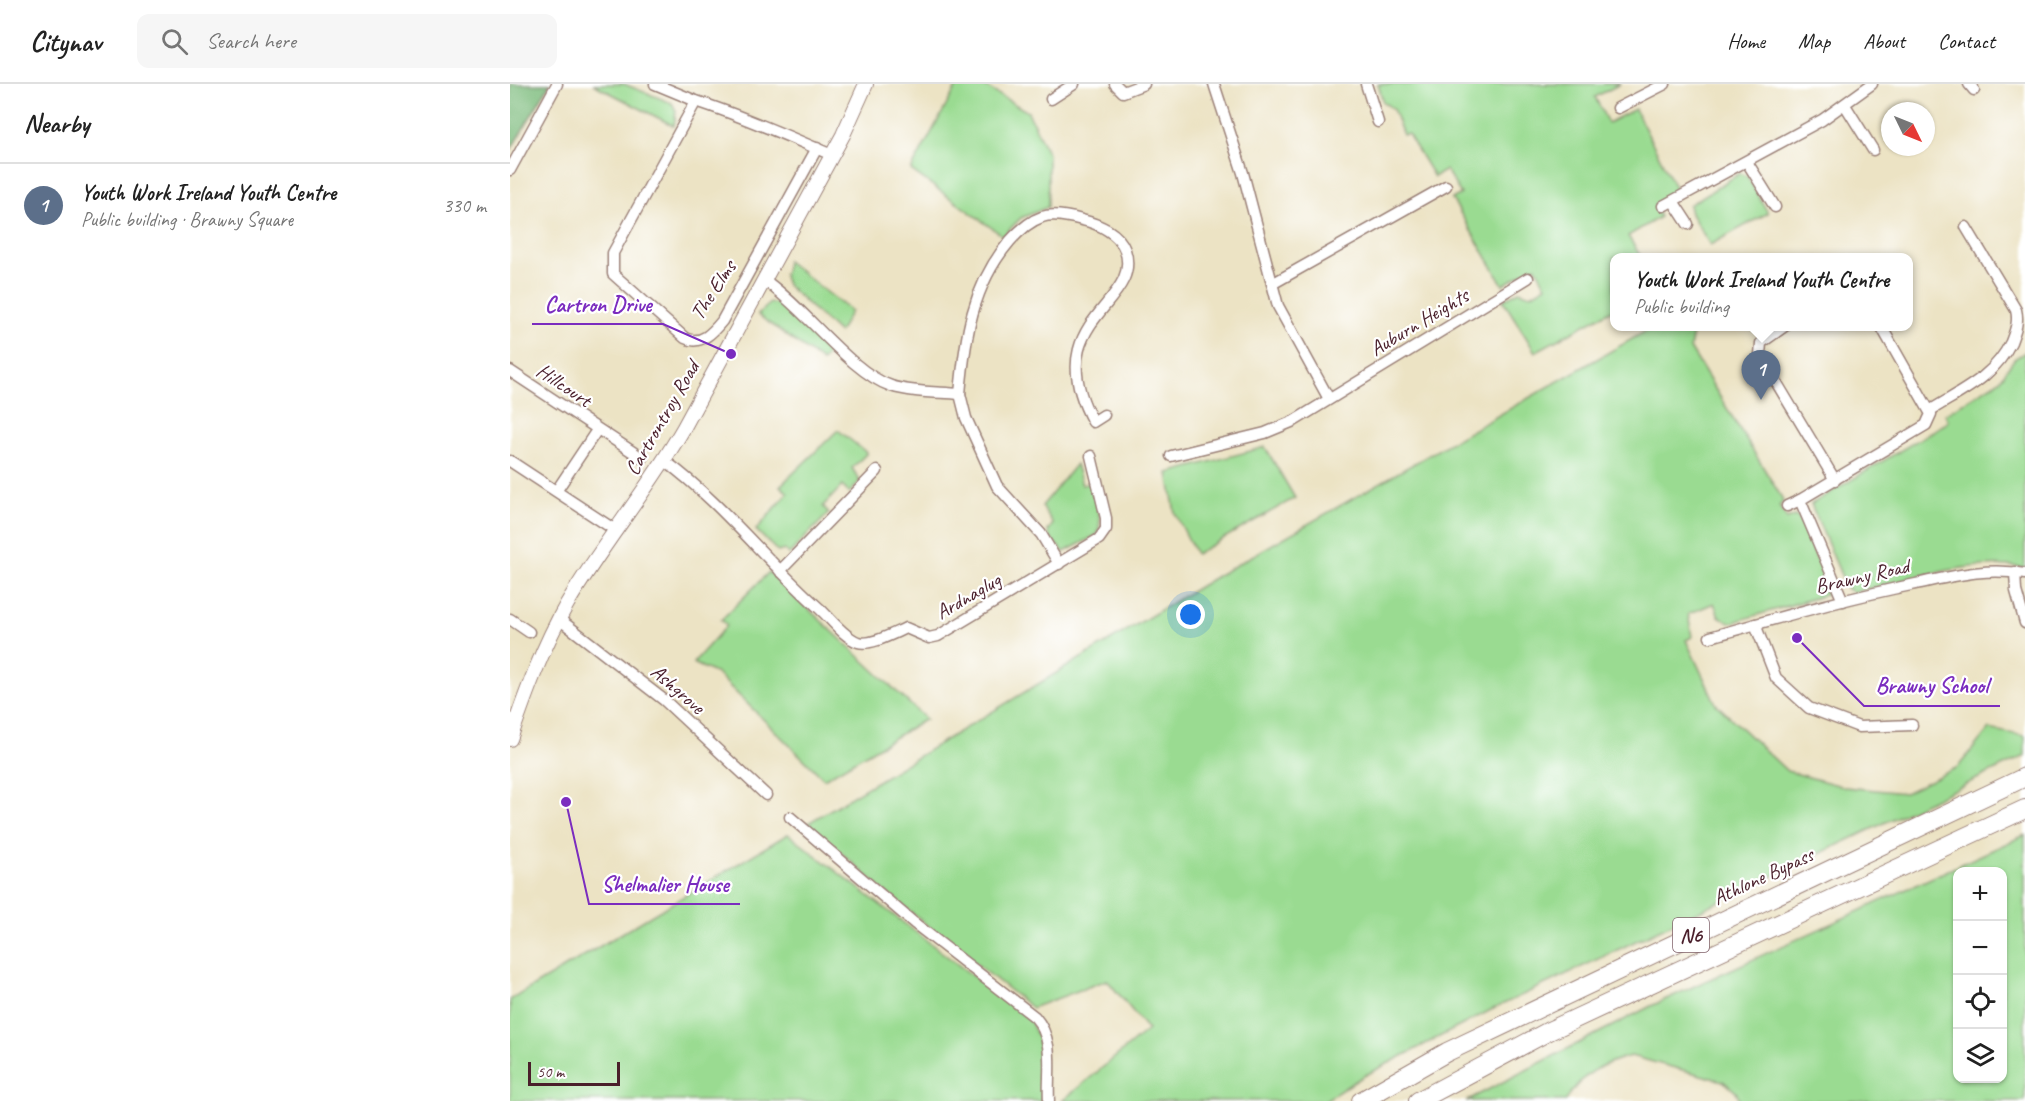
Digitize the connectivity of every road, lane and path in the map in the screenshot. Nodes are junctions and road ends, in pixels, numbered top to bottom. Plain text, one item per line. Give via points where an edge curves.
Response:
1 (557, 84) edge
2 (655, 84) edge
3 (866, 84) edge
4 (1074, 84) edge
5 (1115, 84) edge
6 (1144, 84) edge
7 (1214, 84) edge
8 (1366, 84) edge
9 (1665, 84) edge
10 (1872, 84) edge
11 (1051, 99) dead end
12 (696, 101) junction
13 (1845, 105) junction
14 (1618, 108) dead end
15 (1378, 122) dead end
16 (817, 148) junction
17 (1873, 150) dead end
18 (832, 155) junction
19 (1747, 162) junction
20 (510, 170) edge
21 (1446, 186) dead end
22 (1775, 207) dead end
23 (1688, 224) dead end
24 (1966, 227) dead end
25 (1528, 278) dead end
26 (764, 280) junction
27 (1272, 284) junction
28 (1779, 331) edge
29 (1883, 331) edge
30 (510, 371) edge
31 (960, 394) junction
32 (1329, 399) junction
33 (1931, 410) junction
34 (1104, 415) dead end
35 (597, 430) junction
36 (1091, 456) dead end
37 (1170, 456) dead end
38 (642, 459) dead end
39 (510, 461) edge
40 (664, 461) junction
41 (878, 471) dead end
42 (1835, 480) junction
43 (557, 490) junction
44 (1800, 500) junction
45 (1787, 506) dead end
46 (615, 530) junction
47 (1059, 564) junction
48 (780, 571) junction
49 (2020, 573) edge
50 (1843, 601) junction
51 (510, 619) edge
52 (559, 619) junction
53 (2025, 623) edge
54 (1755, 624) junction
55 (529, 632) dead end
56 (1710, 638) dead end
57 (1912, 725) dead end
58 (510, 739) edge
59 (2025, 777) edge
60 (766, 795) dead end
61 (2025, 808) edge
62 (790, 817) dead end
63 (1549, 1031) junction
64 (1049, 1101) edge
65 (1361, 1101) edge
66 (1418, 1101) edge
67 (1437, 1101) edge

1 - 20 street
2 - 12 street
3 - 18 street, Cartrontroy Road
4 - 11 street
5 - 6 street via 1129,92
7 - 27 street via 1243,173
8 - 15 street
9 - 14 street
10 - 13 street
12 - 16 street
12 - 16 street, The Elms via 613,253 611,267 618,280 689,340 708,336 722,321
13 - 17 street
13 - 19 street
16 - 18 street
18 - 26 street, Cartrontroy Road
19 - 22 street
19 - 23 street via 1668,204
21 - 27 street
24 - 33 street via 2016,310 2018,321 2006,352 1993,370
25 - 32 street, Auburn Heights
26 - 31 street via 873,377 903,389
26 - 40 street, Cartrontroy Road
27 - 32 street via 1281,313
28 - 42 street via 1761,343 1759,352
29 - 33 street
30 - 35 street, Hillcourt
31 - 34 street via 973,309 991,265 1015,235 1035,220 1044,216 1076,218 1105,228 1121,242 1127,255 1124,279 1085,331 1075,358 1083,405 1093,422
31 - 47 street via 966,418 997,486 1030,521
32 - 37 street, Auburn Heights via 1278,428
33 - 42 street via 1926,425
35 - 38 street, Hillcourt
35 - 43 street, Hillcourt
36 - 47 street, Ardnaglug via 1106,529 1096,542
39 - 43 street
40 - 46 street, Cartrontroy Road
40 - 48 street, Ardnaglug
41 - 48 street
42 - 44 street
43 - 46 street
44 - 45 street
44 - 50 street
46 - 52 street, Cartrontroy Road
47 - 48 street, Ardnaglug via 932,638 906,628 867,643 848,635
49 - 50 street, Brawny Road via 1980,572
49 - 53 street via 2016,591
50 - 54 street, Brawny Road
51 - 55 street
52 - 58 street, Cartrontroy Road
52 - 60 street, Ashgrove via 664,700
54 - 56 street, Brawny Road
54 - 57 street via 1776,678 1809,708 1859,727
59 - 65 highway, Athlone Bypass / N6 via 1468,1041
61 - 63 highway, N6
62 - 64 street via 914,923 1035,1017 1048,1043
63 - 66 highway, N6
63 - 67 highway, N6

